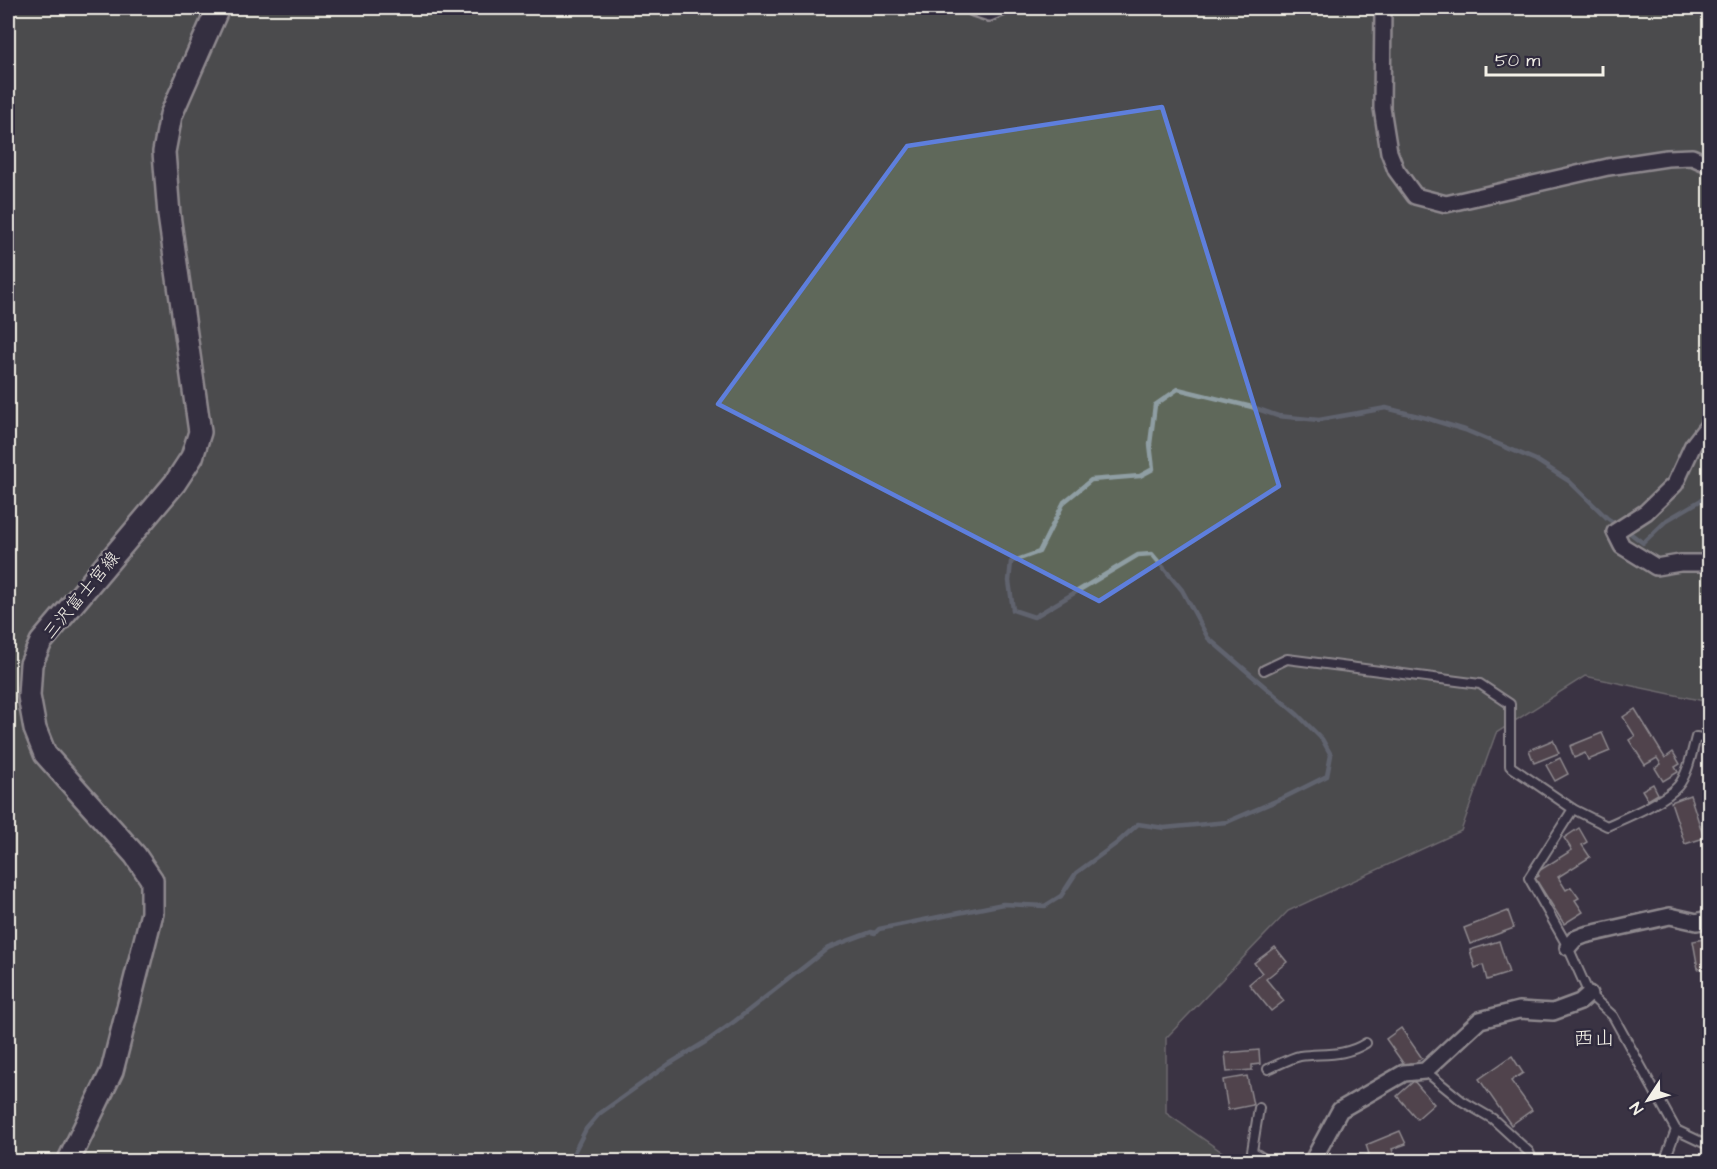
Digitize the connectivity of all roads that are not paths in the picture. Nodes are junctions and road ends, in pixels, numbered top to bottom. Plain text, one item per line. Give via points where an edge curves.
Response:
1 (218, 8) edge
2 (974, 8) edge
3 (1001, 8) edge
4 (1383, 8) edge
5 (1710, 165) edge
6 (1710, 423) edge
7 (1710, 563) edge
8 (1264, 670) dead end
9 (1710, 739) edge
10 (1573, 809) junction
11 (1710, 918) edge
12 (1568, 947) junction
13 (1589, 994) junction
14 (1366, 1043) dead end
15 (1268, 1069) dead end
16 (1425, 1071) junction
17 (1259, 1108) dead end
18 (1676, 1130) junction
19 (1710, 1146) edge
20 (68, 1161) edge
21 (1269, 1161) edge
22 (1312, 1161) edge
23 (1533, 1161) edge
24 (1664, 1161) edge

1 - 20 main road, 三沢富士宮線 via 171,115 164,152 200,432 192,457 175,483 41,642 30,664 29,696 45,754 135,855 152,880 152,913 112,1071
2 - 3 street via 989,13
4 - 5 street via 1382,108 1389,152 1396,170 1415,196 1446,204 1608,167 1667,158 1692,157
6 - 7 street via 1675,484 1646,512 1621,528 1622,546 1656,567
8 - 10 lane via 1287,659 1480,684 1510,704 1510,766
9 - 10 lane via 1696,737 1678,786 1649,807 1607,826
10 - 12 lane via 1529,878
11 - 12 street via 1697,922 1670,916 1585,935
12 - 13 lane
13 - 16 street via 1580,1002 1553,1012 1519,1010 1480,1020
13 - 18 lane via 1613,1016
14 - 15 lane via 1330,1055 1298,1056
16 - 22 street via 1404,1073 1340,1110
16 - 23 lane via 1462,1101 1493,1119 1529,1152
17 - 21 lane via 1252,1151
18 - 19 lane
18 - 24 lane

